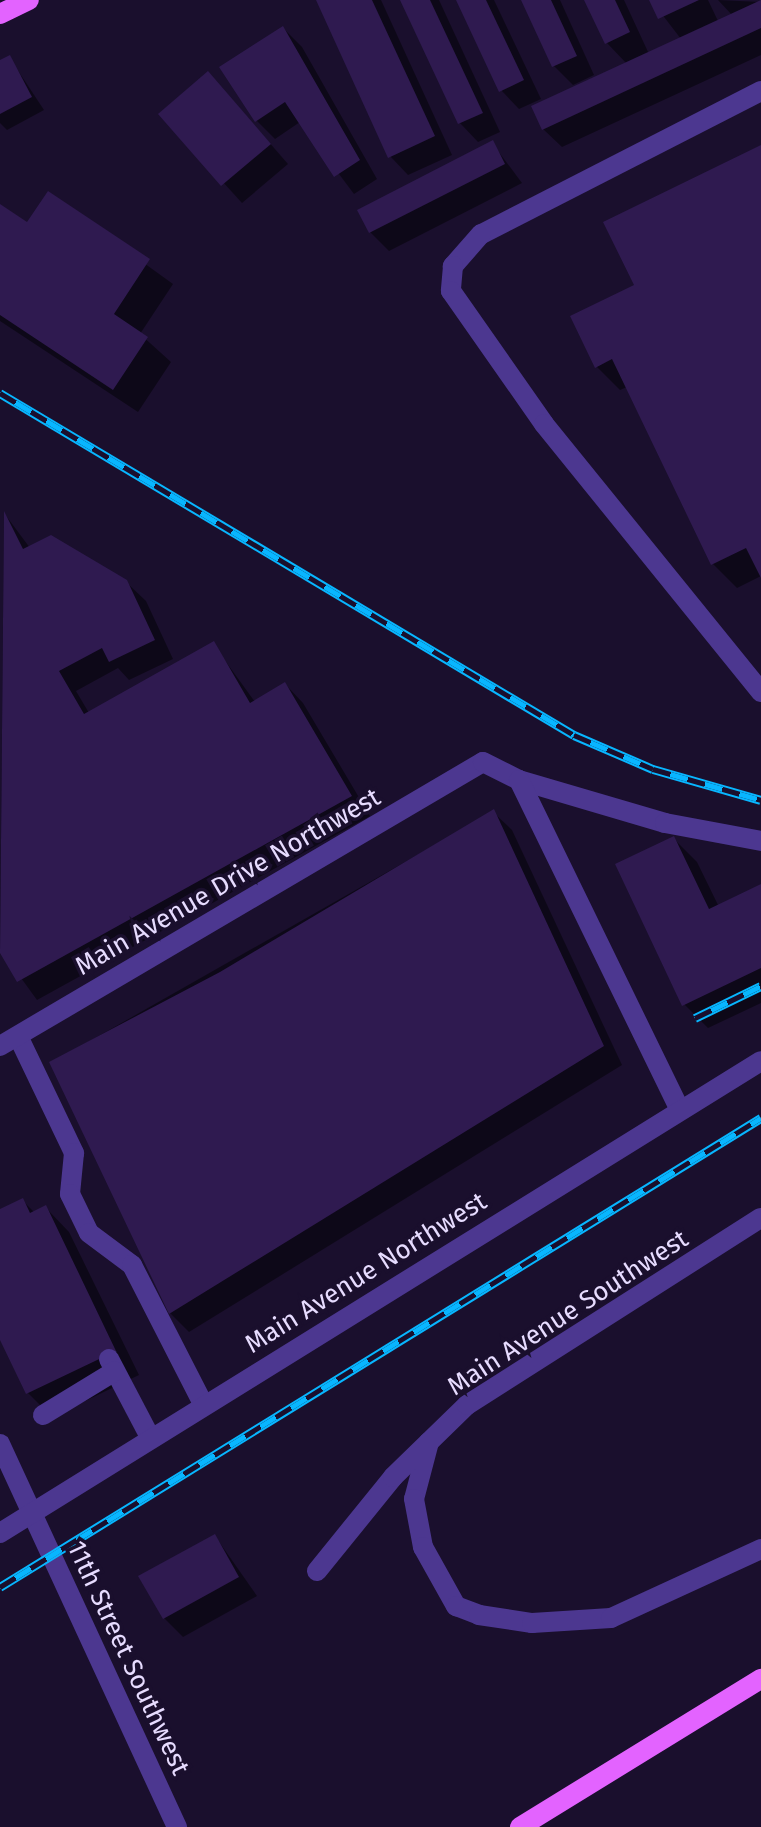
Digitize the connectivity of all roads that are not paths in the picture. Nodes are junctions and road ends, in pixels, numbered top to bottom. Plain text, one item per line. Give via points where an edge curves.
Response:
1 (29, 0) edge
2 (0, 14) edge
3 (761, 91) edge
4 (761, 692) edge
5 (519, 780) junction
6 (761, 841) edge
7 (9, 1041) edge
8 (761, 1061) edge
9 (680, 1110) junction
10 (761, 1218) edge
11 (203, 1404) junction
12 (43, 1415) dead end
13 (150, 1437) junction
14 (429, 1442) junction
15 (0, 1444) edge
16 (32, 1510) junction
17 (0, 1533) edge
18 (761, 1549) edge
19 (317, 1571) dead end
20 (761, 1679) edge
21 (177, 1827) edge
22 (520, 1827) edge

1 - 2 main road
3 - 4 street via 481,234 453,266 451,291 544,424
5 - 6 street via 665,823
5 - 7 street, Main Avenue Drive Northwest via 483,762
5 - 9 street
7 - 11 street via 74,1153 70,1194 89,1233 132,1265
8 - 9 street, Main Avenue Northwest
9 - 11 street, Main Avenue Northwest
10 - 14 street, Main Avenue Southwest via 467,1405
11 - 13 street, Main Avenue Northwest
12 - 13 street via 112,1365
13 - 16 street, Main Avenue Northwest
14 - 18 street via 414,1499 423,1547 456,1606 479,1615 532,1623 611,1618
14 - 19 street, Main Avenue Southwest
15 - 16 street, 11th Street Southwest
16 - 17 street, Main Avenue Northwest
16 - 21 street, 11th Street Southwest
20 - 22 main road

